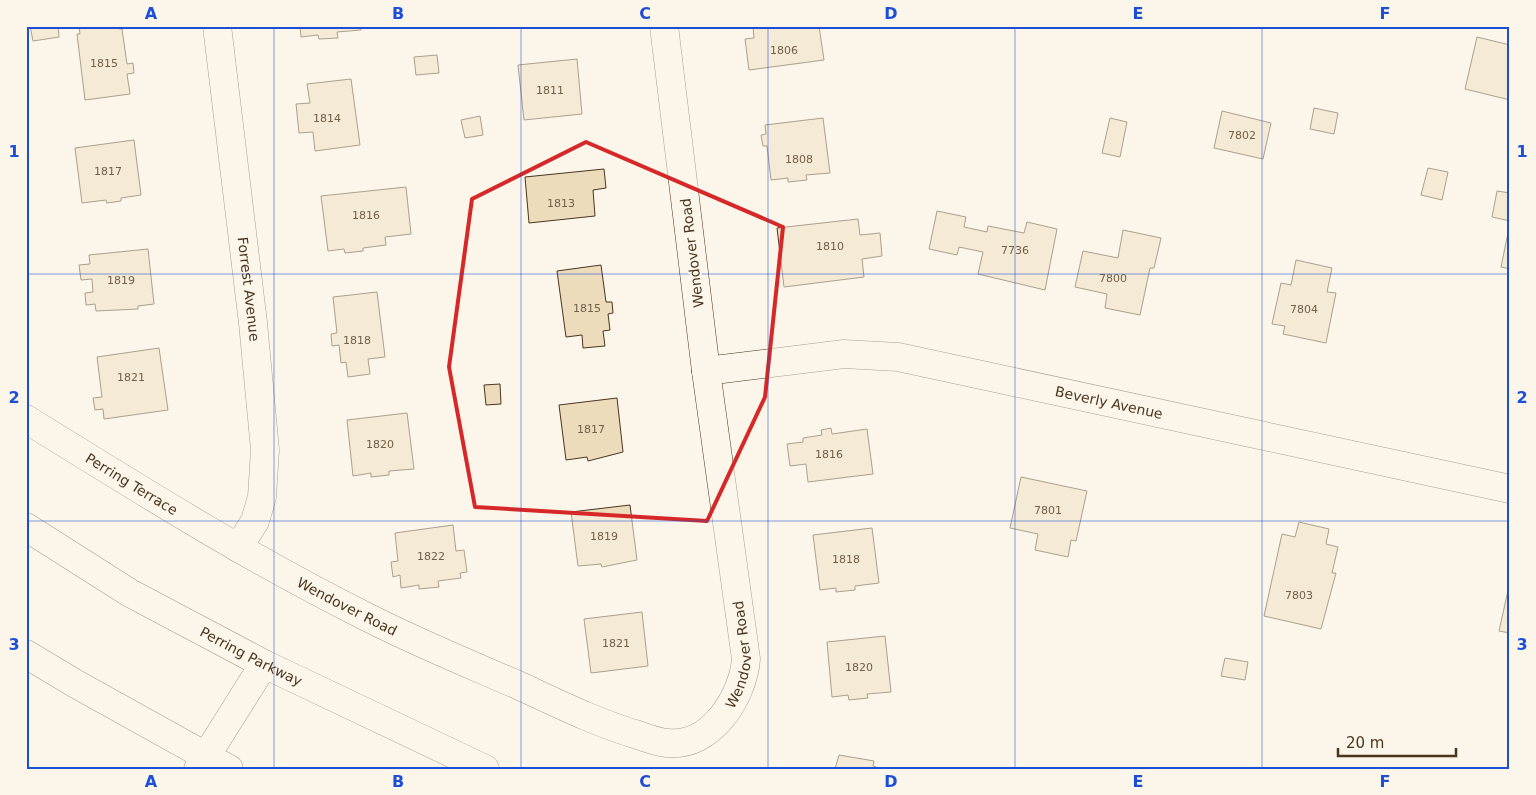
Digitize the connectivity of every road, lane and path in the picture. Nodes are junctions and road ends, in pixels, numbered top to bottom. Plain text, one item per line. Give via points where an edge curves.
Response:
1 (217, 26) edge
2 (664, 26) edge
3 (706, 371) junction
4 (26, 419) edge
5 (1510, 489) edge
6 (26, 527) edge
7 (238, 548) junction
8 (26, 654) edge
9 (264, 664) junction
10 (201, 763) edge
11 (229, 769) edge
12 (485, 769) edge

1 - 7 street, Forrest Avenue via 265,450 262,496 255,521
2 - 3 street, Wendover Road
3 - 5 street, Beverly Avenue via 844,354 898,357
3 - 7 street, Wendover Road via 746,659 743,683 735,700 706,732 681,742 666,743 611,727 361,615
4 - 7 street, Perring Terrace
6 - 9 street, Perring Parkway via 130,593
8 - 10 street
9 - 10 street
9 - 12 street, Perring Parkway
10 - 11 street

